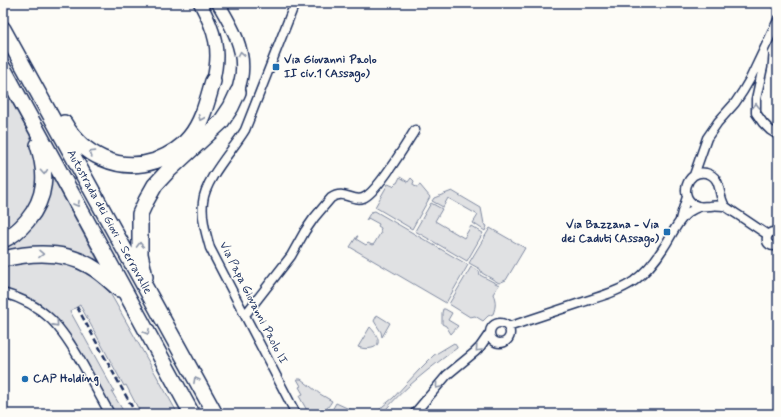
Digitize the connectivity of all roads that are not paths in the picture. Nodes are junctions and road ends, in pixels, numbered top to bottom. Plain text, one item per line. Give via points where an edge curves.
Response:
1 (200, 3) edge
2 (218, 3) edge
3 (295, 3) edge
4 (3, 20) edge
5 (778, 20) edge
6 (3, 29) edge
7 (764, 50) junction
8 (3, 68) edge
9 (213, 81) joint
10 (238, 92) joint
11 (25, 108) junction
12 (415, 130) dead end
13 (778, 135) edge
14 (702, 155) junction
15 (709, 174) junction
16 (694, 175) junction
17 (719, 192) junction
18 (687, 197) junction
19 (699, 206) junction
20 (709, 206) junction
21 (725, 206) junction
22 (679, 221) junction
23 (778, 234) edge
24 (768, 235) junction
25 (3, 240) edge
26 (778, 245) edge
27 (3, 259) edge
28 (3, 293) edge
29 (151, 297) junction
30 (3, 298) edge
31 (128, 298) junction
32 (25, 300) junction
33 (245, 315) junction
34 (508, 327) junction
35 (489, 334) junction
36 (110, 414) edge
37 (192, 414) edge
38 (215, 414) edge
39 (296, 414) edge
40 (414, 414) edge

1 - 9 main road via 216,42 217,60
10 -> 2 main road via 242,57 238,40
3 - 33 street, Via Papa Giovanni Paolo II via 245,130 211,180 203,202 204,227 210,248
9 -> 4 highway via 198,126 179,148 145,164 110,162 91,153 72,135
5 - 7 street
6 - 29 highway, Autostrada dei Giovi - Serravalle
13 -> 7 street via 763,124 756,113 756,99 764,67
7 - 14 street via 736,103 707,138
8 - 11 highway, Autostrada dei Giovi - Serravalle
29 -> 10 highway via 140,254 140,214 155,185 221,122
11 -> 25 highway via 43,163 44,186 32,215 14,234
11 -> 31 highway, Autostrada dei Giovi - Serravalle
12 - 33 street via 384,177 368,196 361,199 346,195 331,198 305,231 291,256
14 - 15 street
14 - 16 street
15 - 16 street
15 - 17 street via 716,179
16 - 18 street via 686,188
17 - 20 street via 716,200
17 - 21 street
18 - 19 street via 694,205
18 - 22 street
19 - 20 street
19 - 22 street
20 - 21 street
21 - 24 street
22 - 34 street via 652,264 633,282 605,295
23 - 24 street via 773,232
24 - 26 street via 768,243 771,246
27 -> 31 highway via 35,254 69,257 98,271
28 - 32 street
38 -> 29 highway, Autostrada dei Giovi - Serravalle
30 - 32 street
31 -> 37 highway, Autostrada dei Giovi - Serravalle
32 -> 36 street via 51,318 60,329
33 - 39 street, Via Papa Giovanni Paolo II
34 - 35 street via 503,323 496,323
34 - 35 street via 510,334 505,342 495,342
35 -> 40 street via 475,352 447,375

